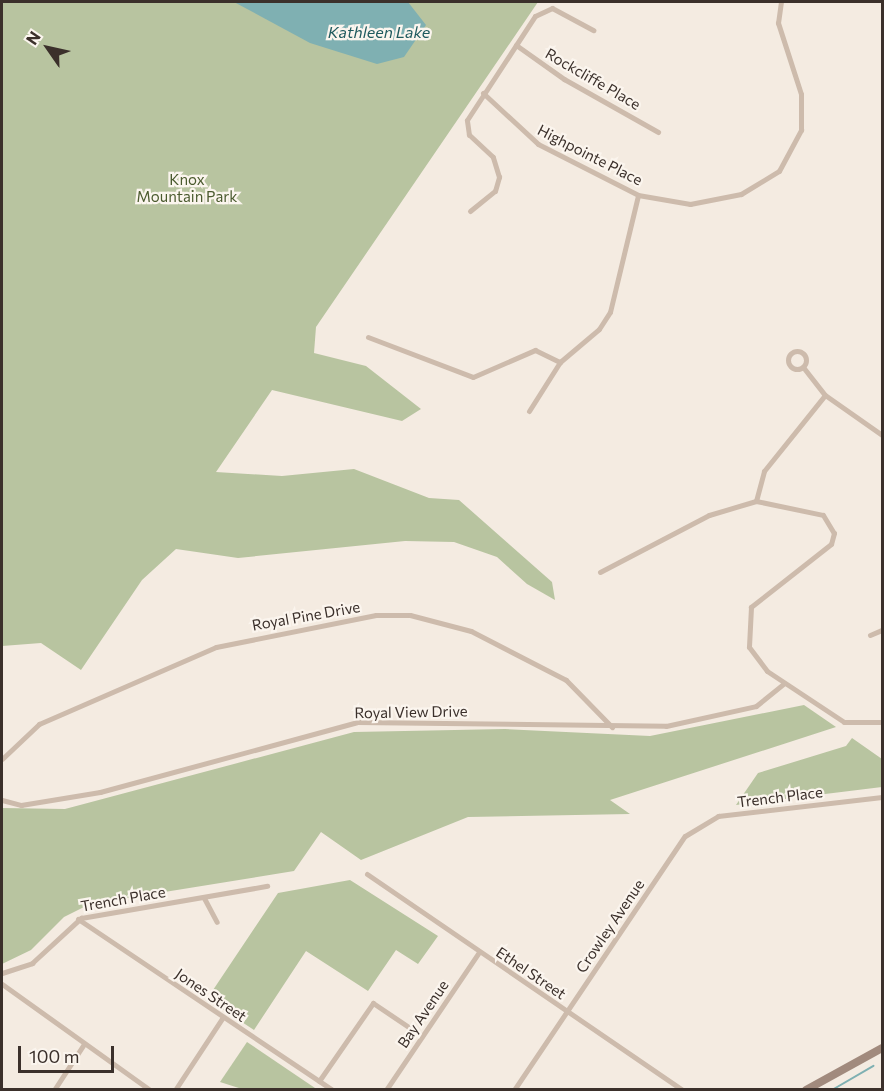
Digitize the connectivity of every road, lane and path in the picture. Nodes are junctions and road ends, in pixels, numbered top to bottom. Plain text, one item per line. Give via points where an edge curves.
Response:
1 (781, 2) edge
2 (593, 30) dead end
3 (516, 45) junction
4 (483, 93) junction
5 (658, 132) dead end
6 (638, 195) junction
7 (470, 211) dead end
8 (368, 337) dead end
9 (560, 362) junction
10 (803, 367) dead end
11 (825, 395) junction
12 (529, 411) dead end
13 (882, 435) edge
14 (756, 501) junction
15 (600, 572) dead end
16 (882, 630) edge
17 (870, 635) dead end
18 (784, 684) junction
19 (882, 722) edge
20 (612, 727) junction
21 (2, 759) edge
22 (882, 797) edge
23 (2, 800) edge
24 (685, 836) joint
25 (367, 874) dead end
26 (267, 886) dead end
27 (204, 898) junction
28 (78, 919) junction
29 (217, 922) dead end
30 (479, 952) junction
31 (2, 973) edge
32 (2, 984) edge
33 (567, 1012) junction
34 (223, 1017) junction
35 (422, 1036) junction
36 (84, 1044) junction
37 (882, 1048) edge
38 (320, 1081) junction
39 (54, 1089) edge
40 (150, 1089) edge
41 (175, 1089) edge
42 (332, 1089) edge
43 (386, 1089) edge
44 (514, 1089) edge
45 (683, 1089) edge
46 (806, 1089) edge

1 - 6 street, Highpointe Place via 782,41 803,112 795,145 779,171 741,194 710,202 690,204
2 - 3 street via 552,8 536,16
3 - 4 street
3 - 5 street, Rockcliffe Place via 564,79
4 - 6 street, Highpointe Place via 538,144
4 - 7 street via 467,128 475,144 493,157 500,177 495,191
6 - 9 street via 610,312 599,329
8 - 9 street via 473,377 536,350
9 - 12 street
10 - 11 street
11 - 13 street
11 - 14 street via 764,471
14 - 15 street via 709,515
14 - 18 street via 823,515 834,533 823,554 781,579 751,607 749,647 756,661
16 - 17 street
18 - 19 street via 844,722
18 - 20 street, Royal View Drive via 756,706 666,726
20 - 21 street, Royal Pine Drive via 566,680 471,631 429,618 376,615 216,647 39,724
20 - 23 street, Royal View Drive via 357,722 100,792 21,805
22 - 24 street, Trench Place via 718,816
24 - 33 street, Crowley Avenue
25 - 30 street, Ethel Street
26 - 27 street, Trench Place
27 - 28 street, Trench Place
27 - 29 street
28 - 31 street, Trench Place via 32,963
28 - 34 street, Jones Street
30 - 33 street, Ethel Street
30 - 35 street, Bay Avenue
32 - 36 street
33 - 44 street, Crowley Avenue
33 - 45 street, Ethel Street
34 - 38 street, Jones Street
34 - 41 street
35 - 38 street via 373,1003
35 - 43 street, Bay Avenue
36 - 39 street
36 - 40 street
37 - 46 street
38 - 42 street, Jones Street

